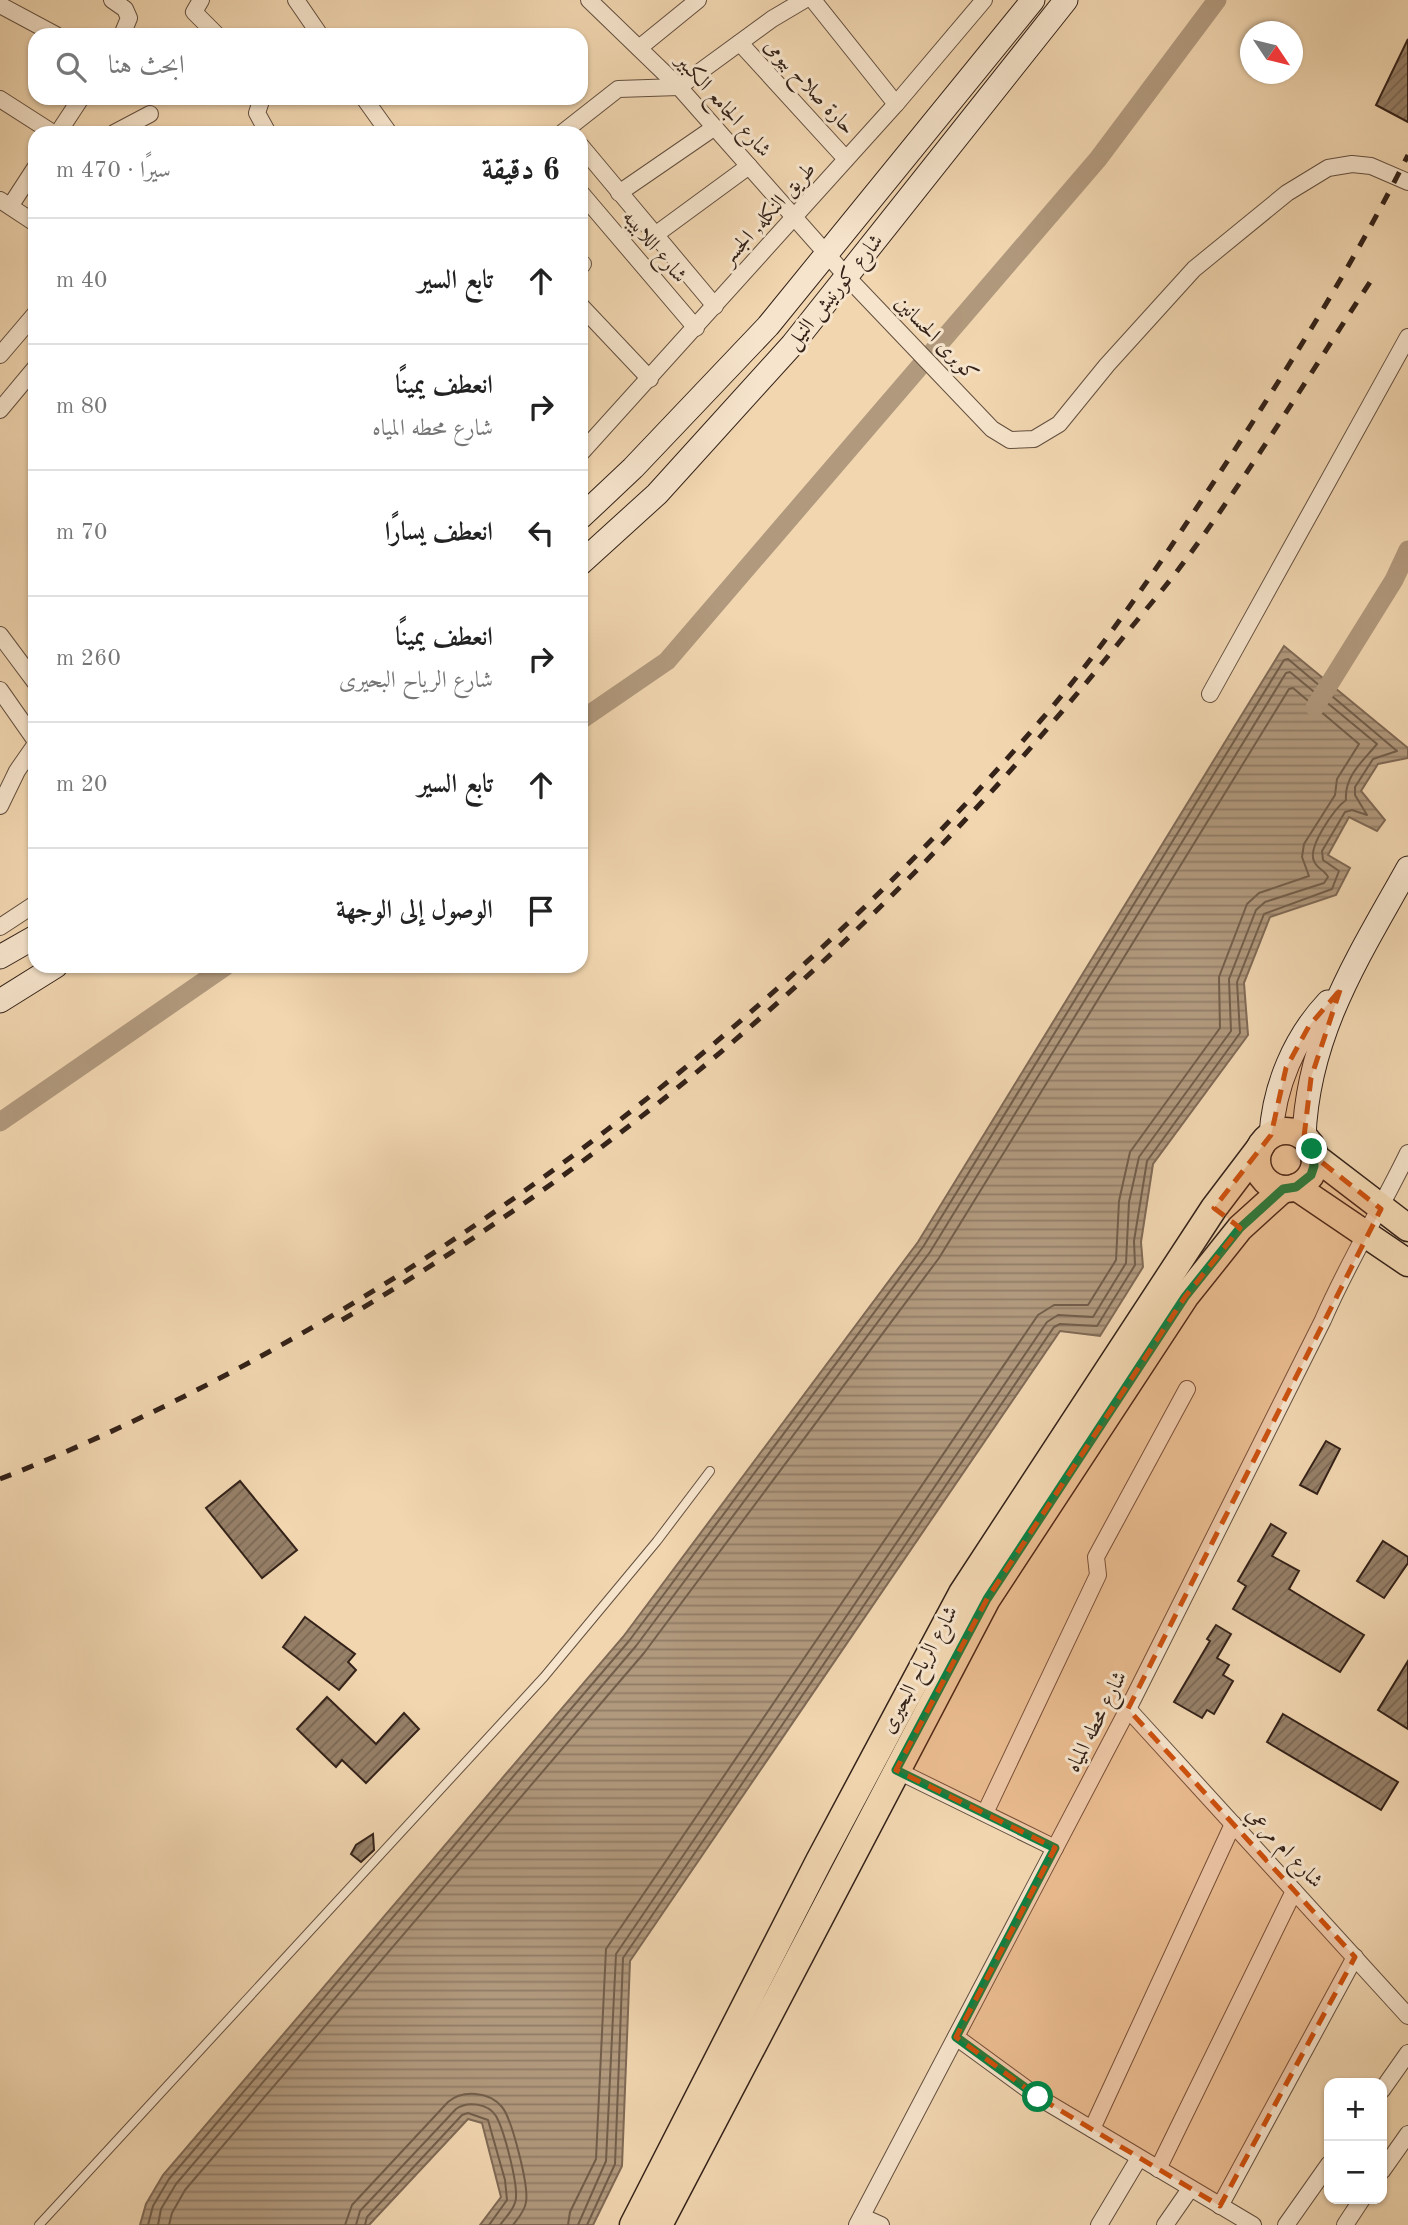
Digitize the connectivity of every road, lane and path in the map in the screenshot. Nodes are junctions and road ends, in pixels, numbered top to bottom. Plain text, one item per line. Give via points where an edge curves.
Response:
1 (112, 0) edge
2 (201, 0) edge
3 (296, 0) edge
4 (589, 0) edge
5 (698, 0) edge
6 (804, 0) edge
7 (813, 0) edge
8 (985, 0) edge
9 (1033, 0) edge
10 (1066, 0) edge
11 (0, 5) edge
12 (43, 28) edge
13 (125, 28) edge
14 (206, 28) edge
15 (315, 28) edge
16 (740, 43) junction
17 (639, 48) junction
18 (679, 87) junction
19 (0, 99) edge
20 (896, 104) junction
21 (75, 105) edge
22 (260, 105) edge
23 (369, 105) edge
24 (150, 114) dead end
25 (44, 126) edge
26 (60, 126) edge
27 (127, 126) edge
28 (264, 126) edge
29 (384, 126) edge
30 (573, 126) edge
31 (715, 127) junction
32 (588, 154) edge
33 (846, 159) junction
34 (749, 166) junction
35 (28, 175) edge
36 (1408, 181) edge
37 (620, 193) junction
38 (588, 201) edge
39 (5, 202) edge
40 (794, 217) junction
41 (28, 218) edge
42 (655, 235) junction
43 (828, 255) junction
44 (848, 278) junction
45 (715, 306) junction
46 (588, 313) edge
47 (28, 322) edge
48 (695, 328) junction
49 (1408, 337) edge
50 (0, 355) edge
51 (28, 376) edge
52 (650, 379) junction
53 (0, 410) edge
54 (588, 445) edge
55 (588, 510) edge
56 (588, 557) edge
57 (0, 635) edge
58 (28, 673) edge
59 (0, 691) edge
60 (1210, 694) dead end
61 (28, 730) edge
62 (28, 755) edge
63 (0, 806) edge
64 (1408, 868) edge
65 (28, 909) edge
66 (0, 927) edge
67 (28, 941) edge
68 (0, 957) edge
69 (45, 973) edge
70 (1340, 990) junction
71 (0, 1001) edge
72 (1266, 1141) junction
73 (1309, 1146) junction
74 (1408, 1153) edge
75 (1289, 1188) junction
76 (1214, 1208) junction
77 (1381, 1209) junction
78 (1240, 1228) junction
79 (1408, 1228) edge
80 (1367, 1234) junction
81 (1408, 1263) edge
82 (1187, 1389) dead end
83 (710, 1471) dead end
84 (1128, 1709) junction
85 (896, 1770) junction
86 (985, 1813) junction
87 (1233, 1824) junction
88 (1055, 1848) junction
89 (1294, 1891) junction
90 (1355, 1957) junction
91 (1408, 2017) edge
92 (956, 2037) junction
93 (1408, 2053) edge
94 (1387, 2083) edge
95 (1092, 2129) junction
96 (1408, 2134) edge
97 (1139, 2158) junction
98 (1387, 2164) edge
99 (1158, 2169) junction
100 (1324, 2171) edge
101 (1190, 2189) junction
102 (1359, 2204) edge
103 (1220, 2206) junction
104 (860, 2222) edge
105 (39, 2225) edge
106 (633, 2225) edge
107 (659, 2225) edge
108 (881, 2225) edge
109 (1099, 2225) edge
110 (1164, 2225) edge
111 (1253, 2225) edge
112 (1286, 2225) edge
113 (1345, 2225) edge

1 - 13 street via 125,9 129,18
2 - 14 street via 194,12
3 - 15 street
4 - 17 street, شارع الجامع الكبير
5 - 17 street
6 - 16 street
7 - 20 street
8 - 20 street, طريق النكله, الجسر
9 - 43 main road, شارع كورنيش النيل
10 - 44 main road, شارع كورنيش النيل
11 - 12 street
16 - 18 street
16 - 33 street, حارة صلاح بيومى
17 - 18 street, شارع الجامع الكبير
18 - 30 street via 618,89
18 - 31 street, شارع الجامع الكبير
19 - 25 street
20 - 33 street, طريق النكله, الجسر
21 - 26 street
22 - 28 street via 257,113
23 - 29 street
24 - 27 street
31 - 34 street, شارع الجامع الكبير
31 - 37 street
32 - 37 street
33 - 40 street, طريق النكله, الجسر
34 - 40 street, شارع الجامع الكبير
34 - 42 street
35 - 39 street
36 - 44 street, كوبرى الحسانين via 1371,166 1352,164 1328,168 1287,193 1194,269 1059,424 1034,439 1010,440 992,429
37 - 42 street
38 - 48 street, شارع اللابيبه
39 - 41 street
40 - 43 street, شارع الجامع الكبير
40 - 45 street, طريق النكله, الجسر
42 - 45 street
43 - 44 street, شارع الجامع الكبير
43 - 55 main road, شارع كورنيش النيل via 768,326
44 - 56 main road, شارع كورنيش النيل via 657,494
45 - 48 street, طريق النكله, الجسر
46 - 52 street
47 - 50 street
48 - 52 street, طريق النكله, الجسر
49 - 60 street
51 - 53 street
52 - 54 street, طريق النكله, الجسر
57 - 58 street
59 - 61 street
62 - 63 street
64 - 70 main road
65 - 66 street
67 - 68 main road
69 - 71 main road
70 - 72 main road via 1309,1026 1286,1068
70 - 73 main road via 1311,1077
72 - 73 main road via 1288,1131
72 - 75 main road via 1258,1168 1272,1185
72 - 76 main road, شارع الرياح البحيرى
73 - 75 main road via 1311,1175
73 - 77 main road
74 - 77 street, شارع محطه المياه
75 - 78 main road, شارع الرياح البحيرى
75 - 80 main road
76 - 78 main road
76 - 106 main road, شارع الرياح البحيرى via 962,1593
77 - 79 main road
77 - 80 street, شارع محطه المياه
78 - 85 main road, شارع الرياح البحيرى via 1185,1297 999,1580
80 - 81 main road
80 - 84 street, شارع محطه المياه via 1342,1275
82 - 86 street via 1097,1557 1098,1575
83 - 105 lane via 626,1581 544,1677
84 - 87 street, شارع ام مرعي
84 - 88 street, شارع محطه المياه
85 - 86 street
85 - 107 main road, شارع الرياح البحيرى
86 - 88 street
87 - 89 street, شارع ام مرعي
87 - 95 street
88 - 92 street, شارع محطه المياه
89 - 90 street, شارع ام مرعي
89 - 99 street
90 - 91 street, شارع ام مرعي
90 - 103 street
92 - 95 street via 1038,2097
92 - 104 street, شارع محطه المياه
93 - 94 street
95 - 97 street
96 - 98 street
97 - 99 street
97 - 109 street
99 - 101 street
100 - 112 street
101 - 103 street
101 - 110 street
102 - 113 street
103 - 111 street
104 - 108 street

